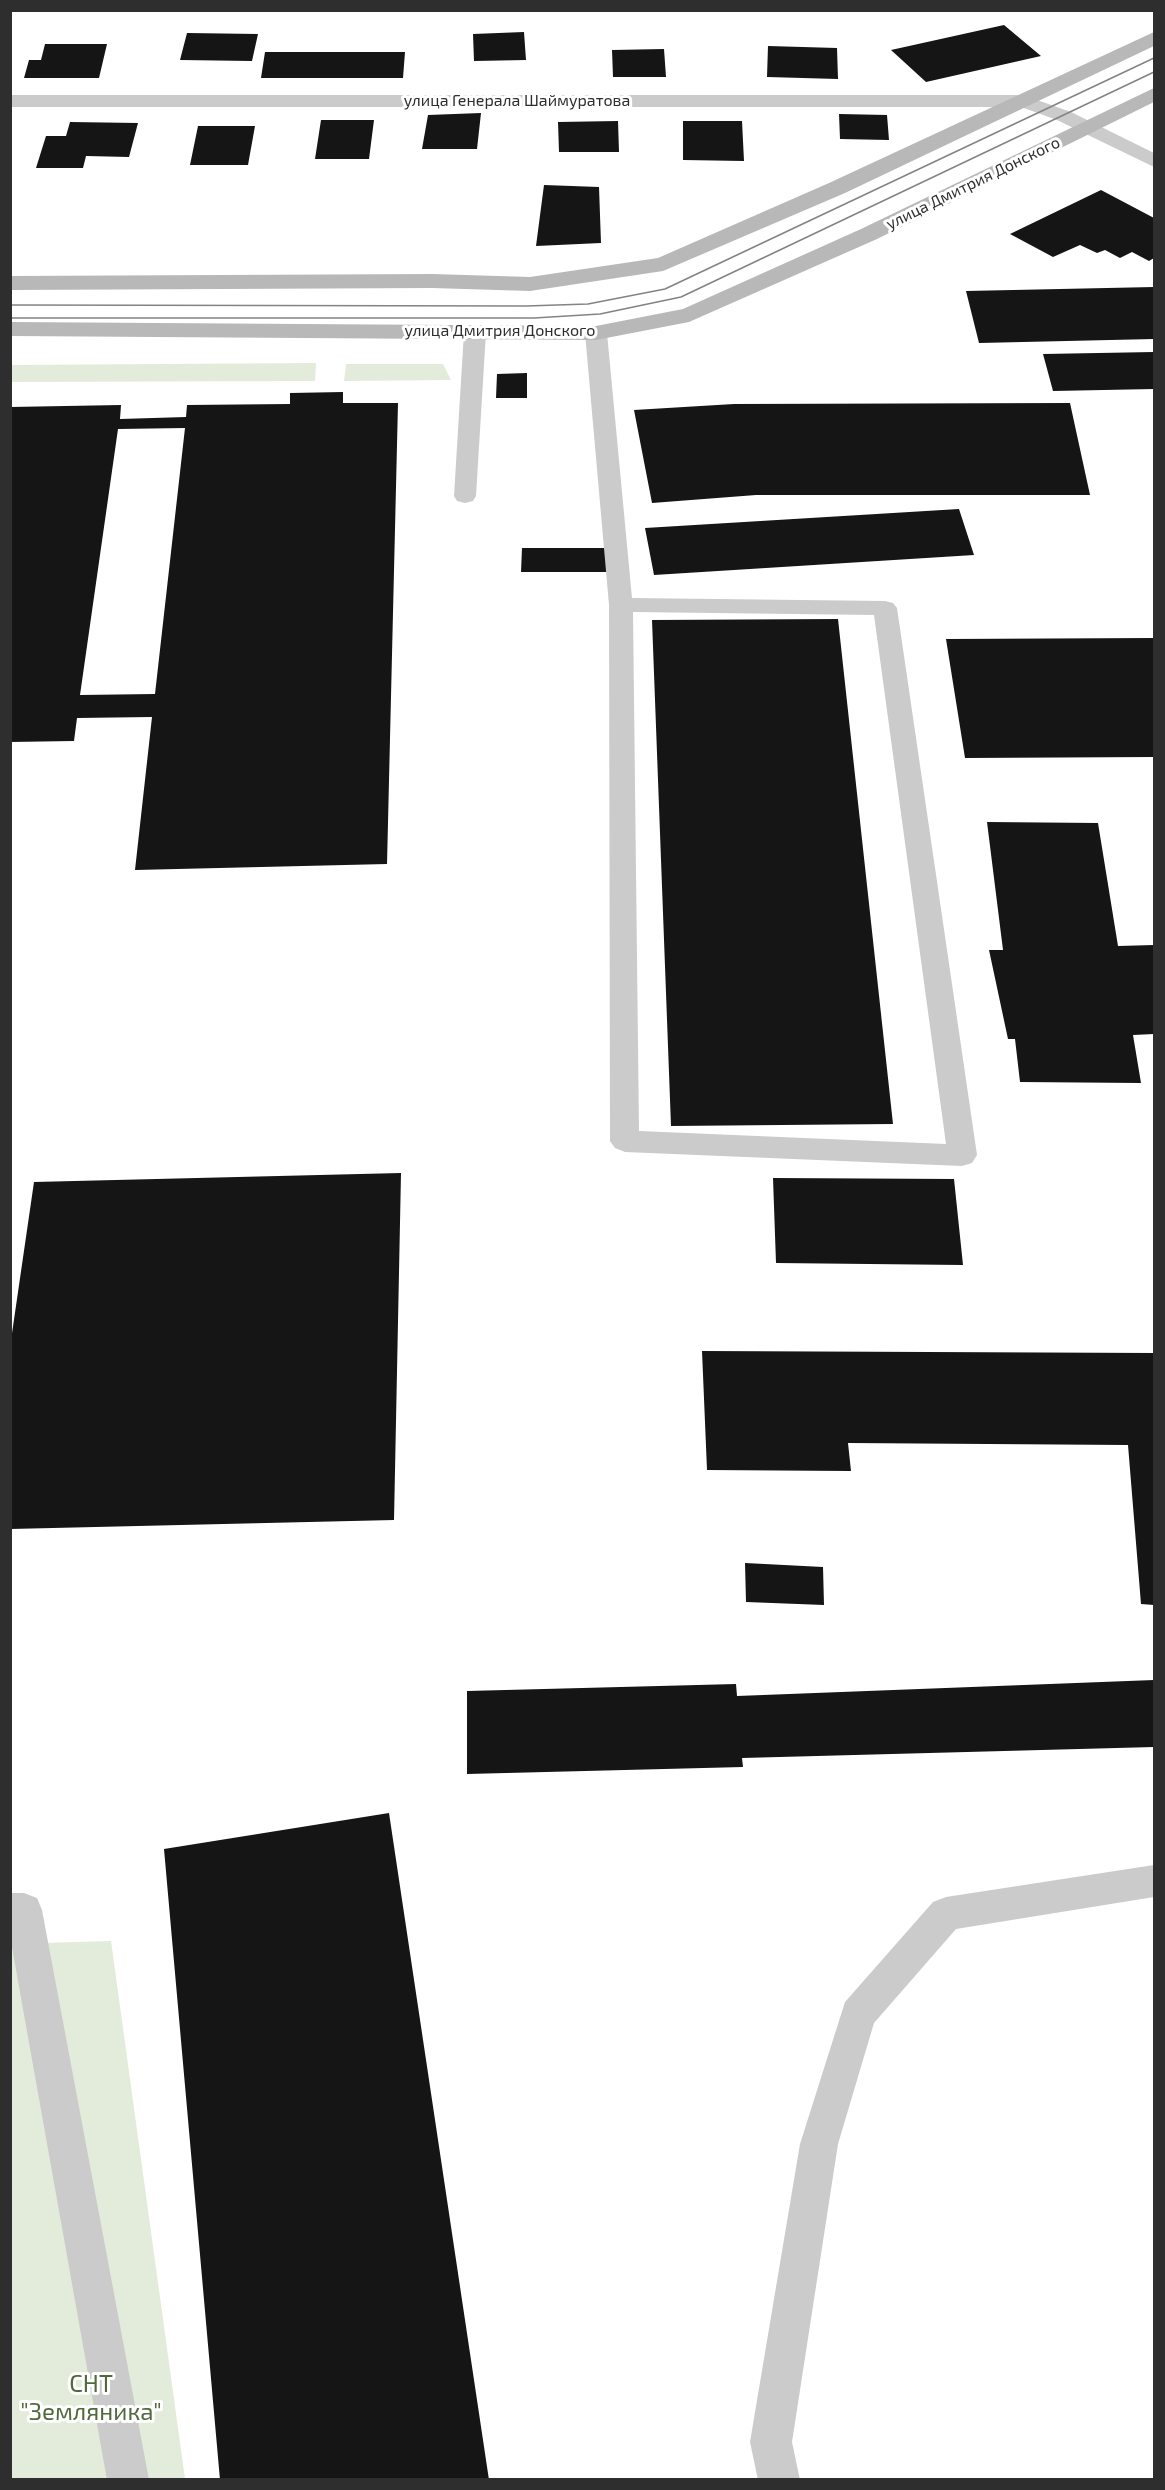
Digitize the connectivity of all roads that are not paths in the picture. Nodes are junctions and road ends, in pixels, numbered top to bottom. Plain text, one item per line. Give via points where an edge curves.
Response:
1 (1155, 38) edge
2 (1155, 94) edge
3 (1023, 100) junction
4 (10, 101) edge
5 (1088, 127) junction
6 (1155, 161) edge
7 (10, 283) edge
8 (10, 328) edge
9 (475, 332) junction
10 (596, 333) junction
11 (465, 496) dead end
12 (621, 605) junction
13 (1155, 1881) edge
14 (10, 1910) edge
15 (128, 2480) edge
16 (779, 2480) edge

1 - 3 street
2 - 5 street, улица Дмитрия Донского
3 - 4 street, улица Генерала Шаймуратова
3 - 5 street
3 - 7 street via 663,264 530,284
5 - 6 street
5 - 10 street, улица Дмитрия Донского via 869,234 689,315
8 - 9 street, улица Дмитрия Донского
9 - 10 street, улица Дмитрия Донского
9 - 11 lane
10 - 12 lane
12 - 12 lane via 625,1142 962,1155 885,608
13 - 16 lane via 945,1914 858,2014 819,2144 771,2442
14 - 15 lane via 24,1910

